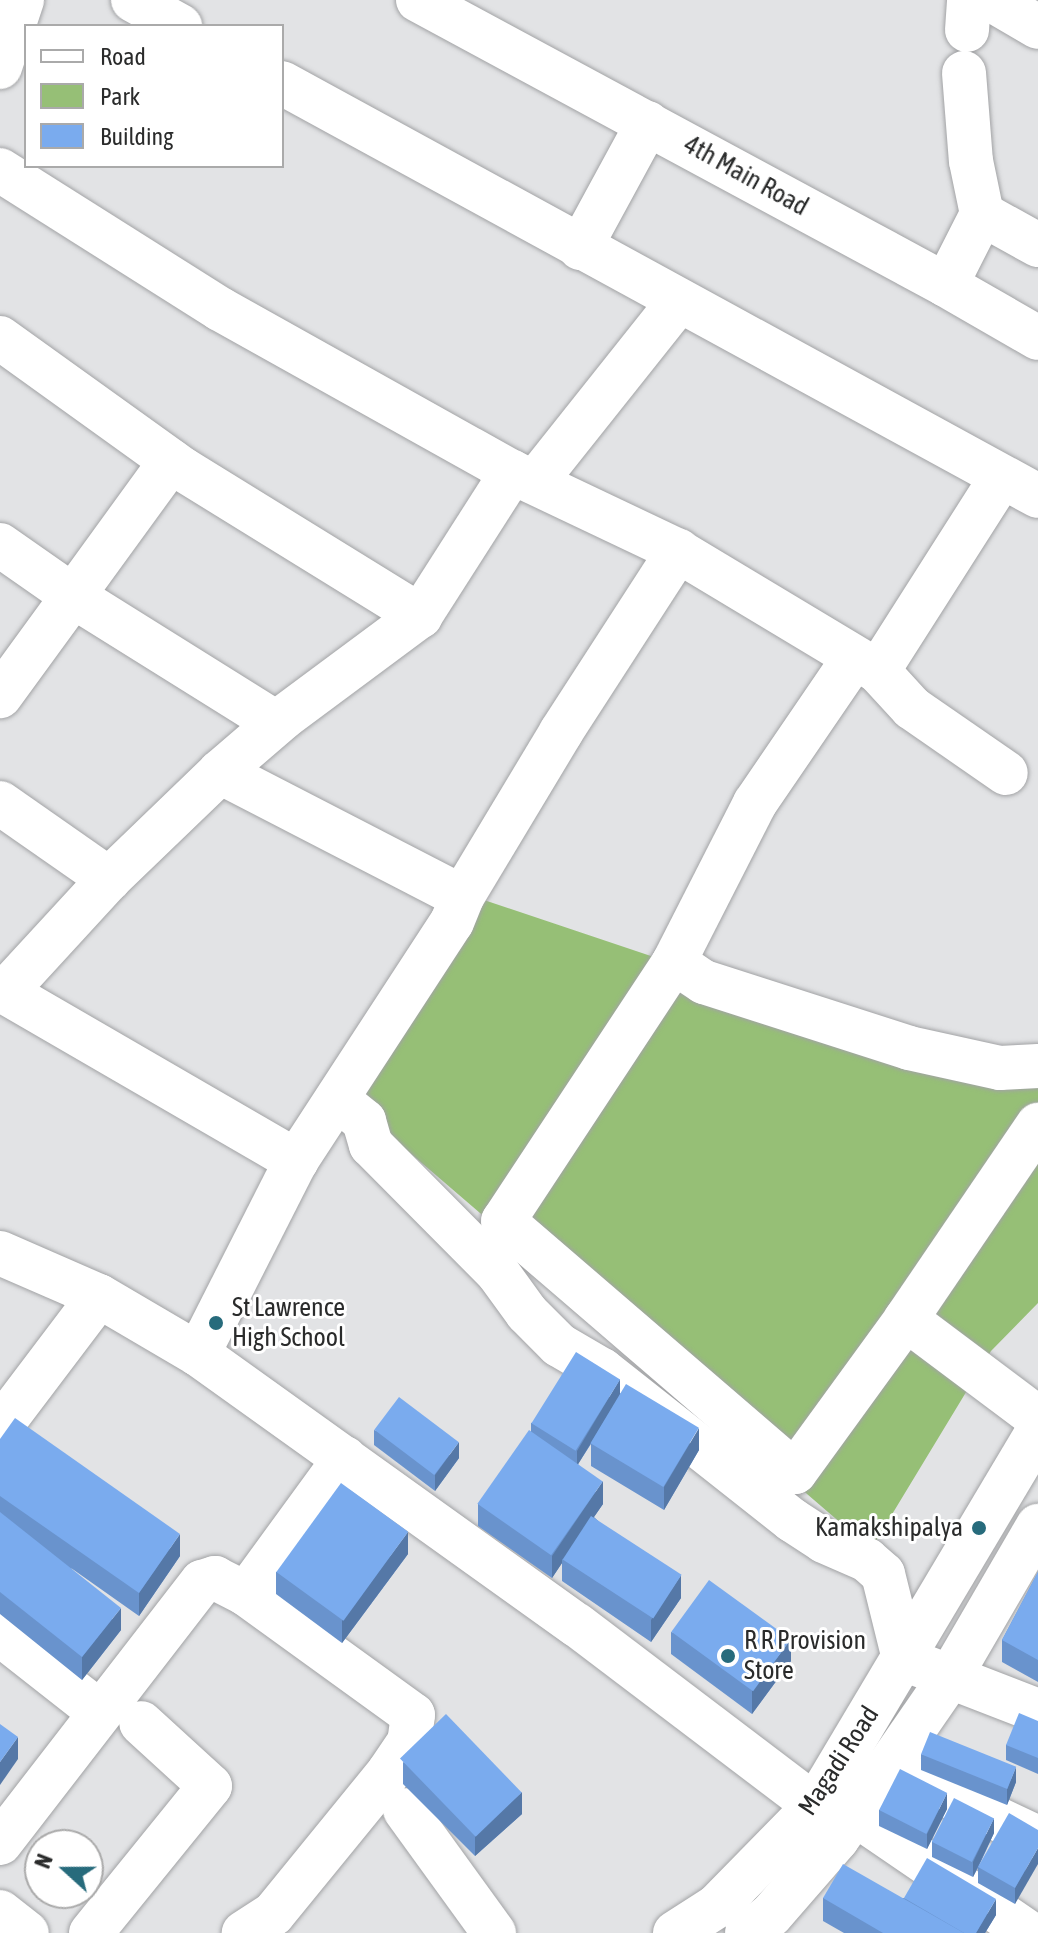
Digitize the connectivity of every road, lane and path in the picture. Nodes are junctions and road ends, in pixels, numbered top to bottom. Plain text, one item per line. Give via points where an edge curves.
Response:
1 (22, 0) edge
2 (133, 0) edge
3 (418, 0) edge
4 (976, 10) edge
5 (176, 24) edge
6 (1038, 27) edge
7 (0, 67) edge
8 (964, 73) dead end
9 (284, 84) edge
10 (648, 123) junction
11 (0, 170) edge
12 (982, 214) junction
13 (1038, 245) edge
14 (580, 248) junction
15 (946, 285) junction
16 (678, 302) junction
17 (0, 338) edge
18 (1038, 338) edge
19 (171, 461) junction
20 (524, 477) junction
21 (1020, 487) edge
22 (0, 545) edge
23 (678, 551) junction
24 (73, 596) junction
25 (420, 616) junction
26 (866, 664) junction
27 (7, 674) edge
28 (276, 723) junction
29 (220, 772) junction
30 (1006, 773) dead end
31 (0, 803) edge
32 (109, 879) junction
33 (462, 897) junction
34 (674, 962) junction
35 (3, 991) edge
36 (1038, 1066) edge
37 (337, 1099) junction
38 (1038, 1125) edge
39 (296, 1161) junction
40 (0, 1253) edge
41 (99, 1296) junction
42 (906, 1319) junction
43 (198, 1354) junction
44 (1038, 1418) edge
45 (0, 1427) edge
46 (1038, 1431) edge
47 (345, 1458) junction
48 (1038, 1526) edge
49 (246, 1594) junction
50 (0, 1634) edge
51 (904, 1659) junction
52 (950, 1677) junction
53 (88, 1703) dead end
54 (1038, 1711) edge
55 (141, 1723) dead end
56 (888, 1767) junction
57 (405, 1810) dead end
58 (838, 1816) junction
59 (1038, 1838) edge
60 (0, 1843) edge
61 (0, 1912) edge
62 (759, 1927) edge
63 (27, 1933) edge
64 (91, 1933) edge
65 (244, 1933) edge
66 (494, 1933) edge
67 (675, 1933) edge
68 (1029, 1933) edge

1 - 7 street
2 - 5 street
3 - 10 street, 4th Main Road
4 - 6 street
8 - 12 street via 971,161
9 - 14 street
10 - 14 street
10 - 15 street, 4th Main Road
11 - 20 street via 220,309
12 - 13 street
12 - 15 street
14 - 16 street
15 - 18 street, 4th Main Road
16 - 20 street
16 - 21 street
17 - 19 street
19 - 24 street
19 - 25 street
20 - 23 street
20 - 25 street
21 - 26 street
22 - 24 street
23 - 26 street
23 - 33 street
24 - 27 street
24 - 28 street
25 - 28 street
26 - 30 street via 912,708
26 - 34 street via 755,803
28 - 29 street
29 - 32 street
29 - 33 street
31 - 32 street
32 - 35 street
33 - 37 street via 452,922
34 - 36 street via 704,982 909,1048 1000,1068
34 - 42 street via 503,1221 795,1472
35 - 39 street
37 - 39 street
37 - 51 street via 364,1121 371,1145 498,1273 559,1345 602,1370 792,1520 883,1574
38 - 42 street
39 - 43 street
40 - 41 street
41 - 43 street
41 - 45 street
42 - 44 street
43 - 47 street
46 - 51 street, Magadi Road
47 - 49 street
47 - 58 street
48 - 52 street, Magadi Road
49 - 60 street via 215,1578 202,1582
49 - 65 street via 413,1715 409,1742 389,1772 273,1914
50 - 53 street
51 - 52 street
51 - 58 street, Magadi Road
52 - 54 street
52 - 56 street, Magadi Road
55 - 64 street via 210,1786
56 - 58 street, Magadi Road
56 - 59 street
57 - 66 street
58 - 62 street, Magadi Road
58 - 67 street, Magadi Road
58 - 68 street
61 - 63 street

